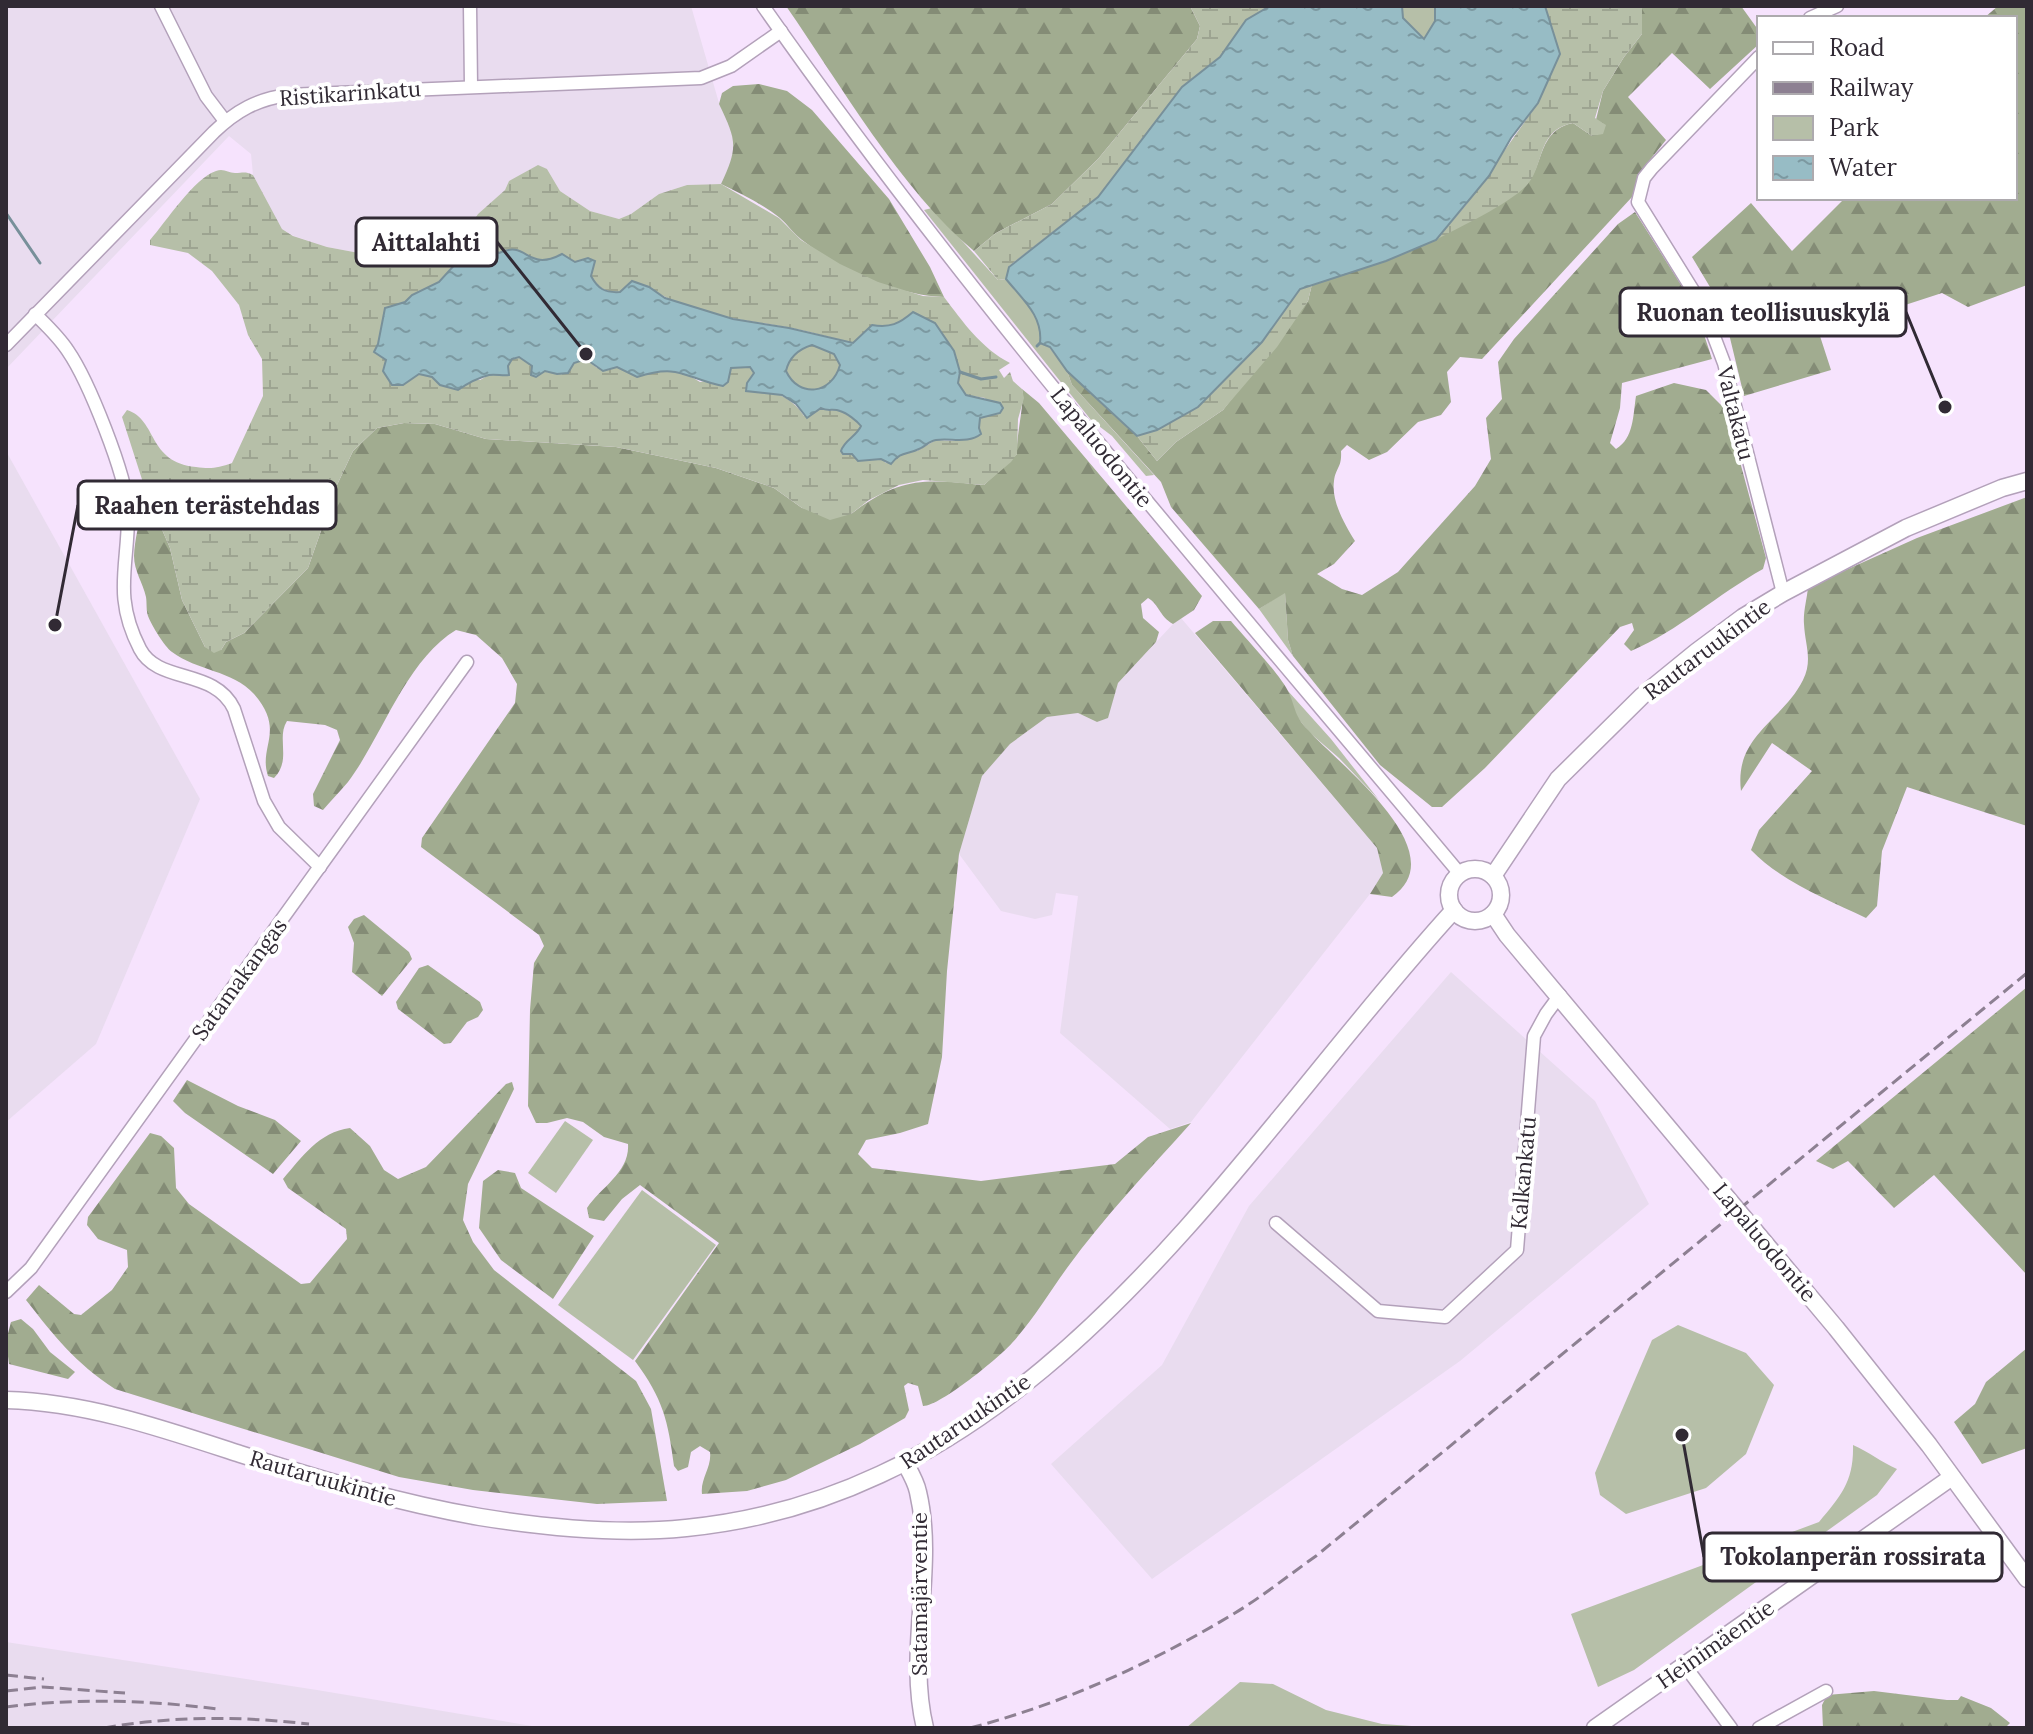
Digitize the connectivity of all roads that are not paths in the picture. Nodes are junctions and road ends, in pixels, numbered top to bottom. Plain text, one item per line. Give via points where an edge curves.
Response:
1 (161, 6) edge
2 (470, 6) edge
3 (763, 6) edge
4 (1837, 6) edge
5 (1814, 16) edge
6 (781, 31) junction
7 (1757, 59) edge
8 (471, 86) junction
9 (225, 121) junction
10 (35, 314) junction
11 (6, 345) edge
12 (2027, 481) edge
13 (1783, 593) junction
14 (467, 662) dead end
15 (320, 867) junction
16 (1460, 874) junction
17 (1493, 876) junction
18 (1454, 910) junction
19 (1493, 914) junction
20 (1560, 995) junction
21 (1276, 1223) dead end
22 (6, 1292) edge
23 (6, 1400) edge
24 (905, 1463) junction
25 (1952, 1477) junction
26 (2027, 1579) edge
27 (1685, 1666) junction
28 (1826, 1691) dead end
29 (924, 1721) edge
30 (1595, 1728) edge
31 (1731, 1728) edge
32 (1759, 1728) edge

1 - 9 street via 206,96
2 - 8 street
3 - 6 street, Lapaluodontie
4 - 5 street
6 - 8 street, Ristikarinkatu via 731,66 701,78
6 - 16 street, Lapaluodontie via 1032,362
7 - 13 street, Valtakatu via 1644,178 1638,202 1702,305 1724,363
8 - 9 street, Ristikarinkatu via 279,96 257,101
9 - 10 street, Ristikarinkatu
10 - 11 street, Ristikarinkatu
10 - 15 street via 71,354 122,479 128,508 122,595 139,647 157,665 202,680 227,697 264,801 279,827
12 - 13 main road, Rautaruukintie via 1906,528
13 - 17 main road, Rautaruukintie via 1696,652 1558,779
14 - 15 street, Satamakangas
15 - 22 street, Satamakangas via 31,1268
16 - 17 main road via 1477,869
16 - 18 main road via 1449,895
17 - 19 main road via 1501,891
18 - 19 main road via 1477,921
18 - 24 main road, Rautaruukintie via 1230,1180 1109,1311 1044,1368
19 - 20 main road, Lapaluodontie
20 - 21 street, Kalkankatu via 1534,1036 1517,1250 1445,1317 1378,1311
20 - 25 main road, Lapaluodontie via 1836,1328
23 - 24 main road, Rautaruukintie via 106,1414 389,1499 583,1529 646,1531 739,1521 813,1501
24 - 29 main road, Satamajärventie via 917,1489 923,1531 918,1677
25 - 26 main road, Lapaluodontie
25 - 27 main road, Heinimäentie
27 - 30 main road, Heinimäentie
27 - 31 street
28 - 32 street

